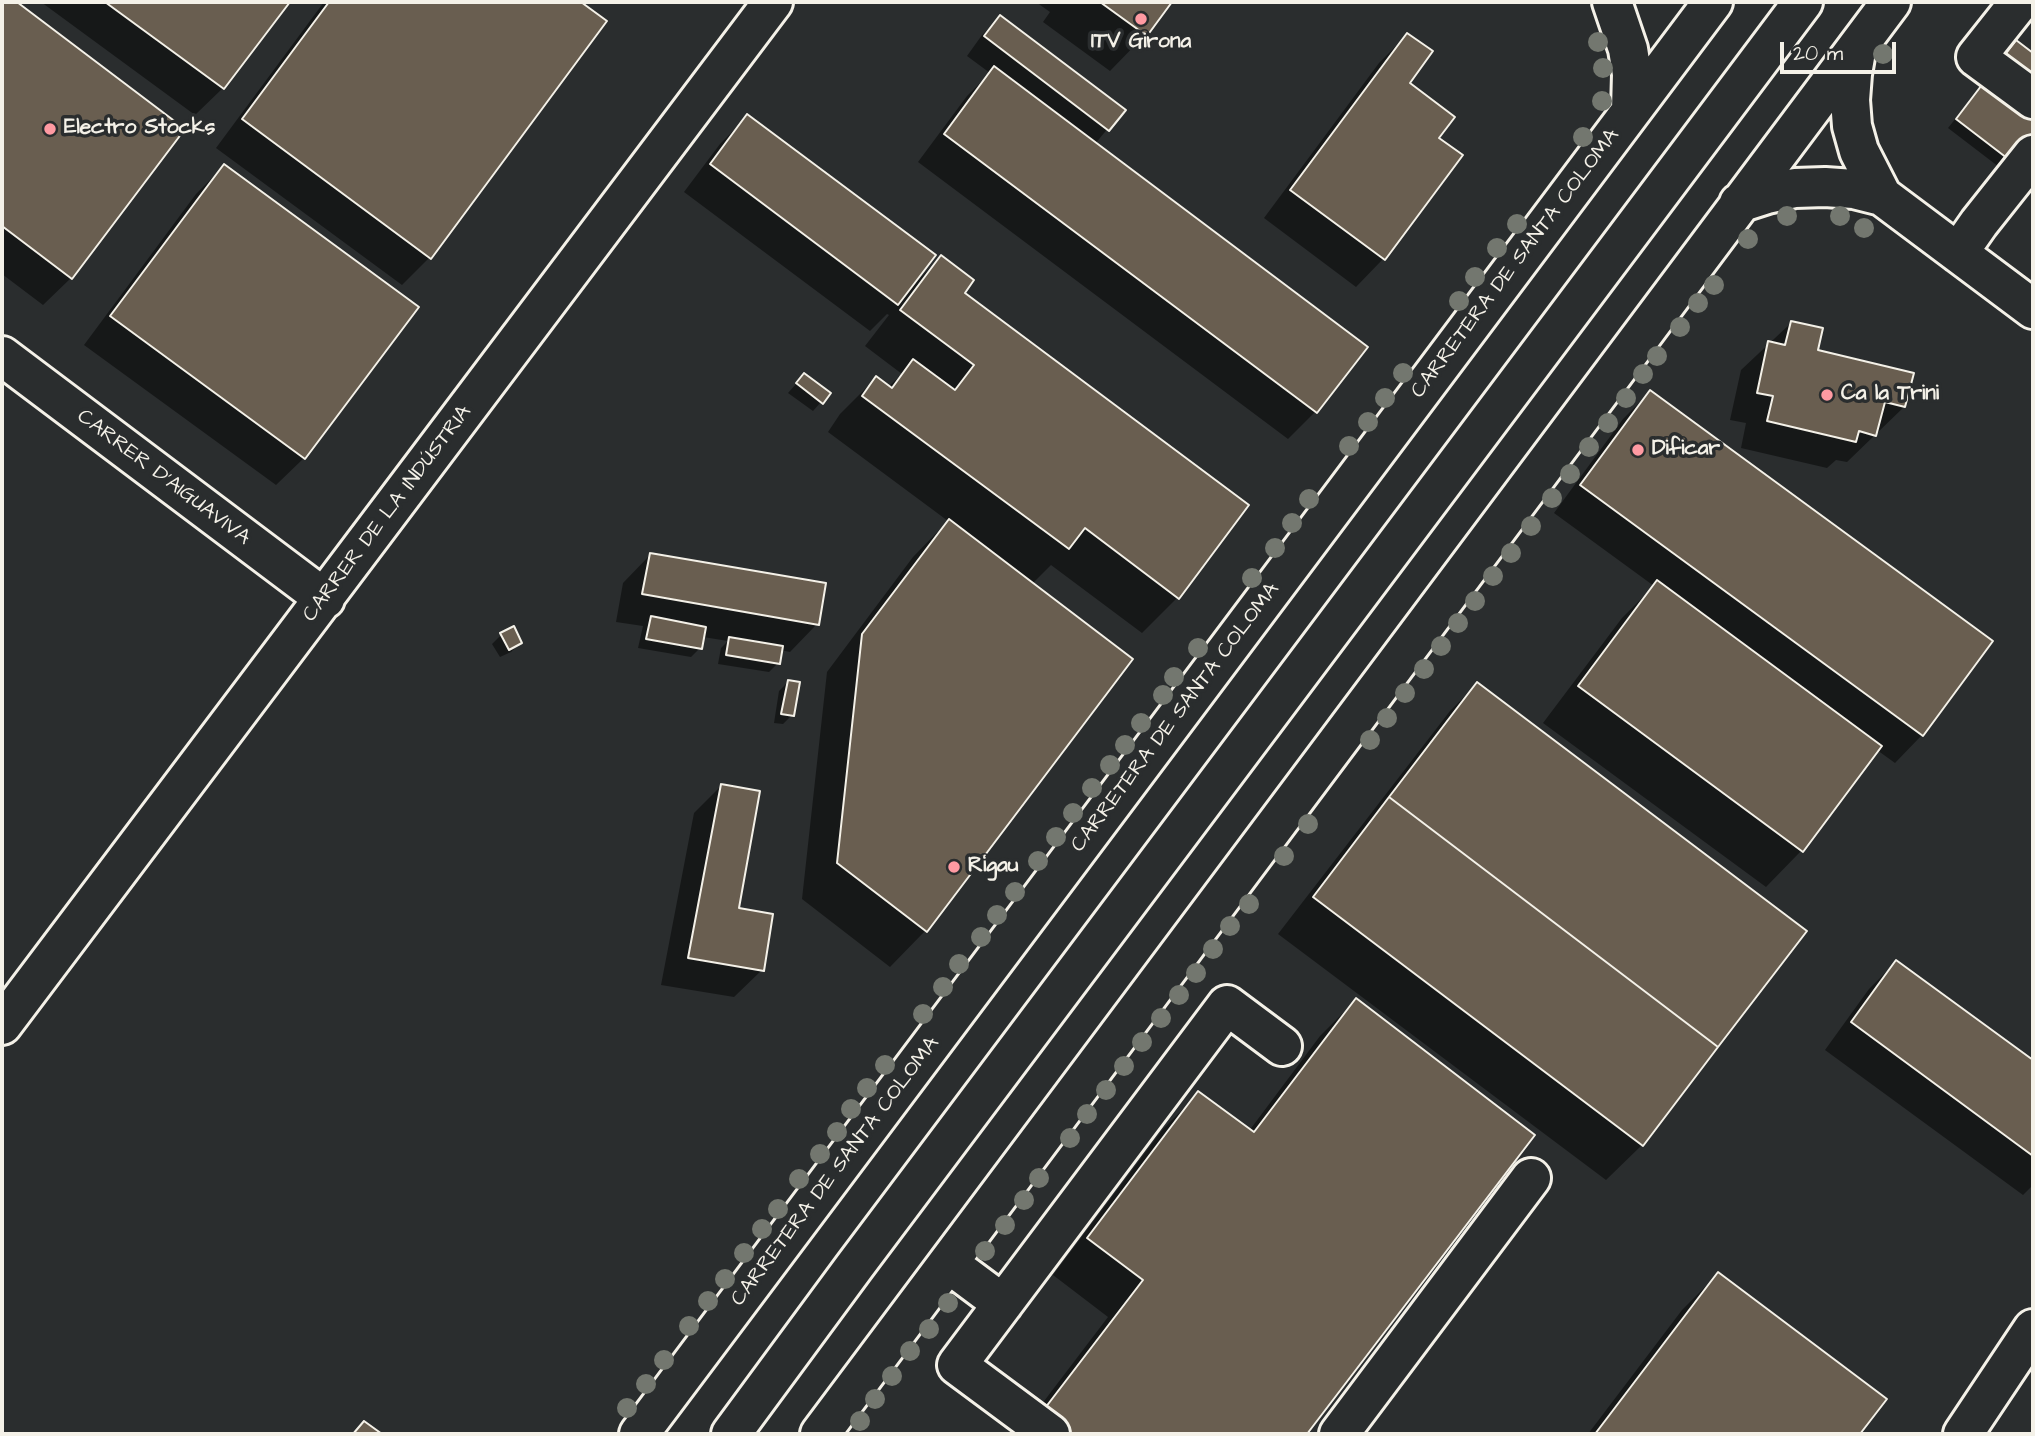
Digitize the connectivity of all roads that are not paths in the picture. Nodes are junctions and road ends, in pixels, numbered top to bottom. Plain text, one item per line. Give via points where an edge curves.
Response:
1 (773, 2) edge
2 (1612, 2) edge
3 (1713, 2) edge
4 (1804, 2) edge
5 (1891, 2) edge
6 (2015, 2) edge
7 (1857, 49) junction
8 (2033, 99) edge
9 (1631, 110) junction
10 (2033, 155) edge
11 (1882, 196) junction
12 (1739, 203) junction
13 (1958, 253) junction
14 (2033, 309) edge
15 (2, 356) edge
16 (325, 599) junction
17 (2, 1025) edge
18 (1282, 1046) dead end
19 (1531, 1178) dead end
20 (948, 1263) junction
21 (1003, 1304) junction
22 (2028, 1348) edge
23 (639, 1434) edge
24 (731, 1434) edge
25 (820, 1434) edge
26 (1050, 1434) edge
27 (1339, 1434) edge
28 (1963, 1434) edge

1 - 16 street, CARRER DE LA INDÚSTRIA
2 - 9 street via 1628,49
3 - 9 street, CARRETERA DE SANTA COLOMA
4 - 24 street
5 - 7 street
6 - 8 street via 2018,4 1976,57
7 - 11 street via 1850,100 1853,126 1859,151
7 - 12 street
9 - 23 street, CARRETERA DE SANTA COLOMA
10 - 13 street
11 - 12 street via 1854,189 1805,187
11 - 13 street
12 - 20 street
13 - 14 street
15 - 16 street, CARRER D'AIGUAVIVA
16 - 17 street, CARRER DE LA INDÚSTRIA
18 - 21 street via 1227,1005
19 - 27 street
20 - 21 street
20 - 25 street
21 - 26 street via 957,1365
22 - 28 street

